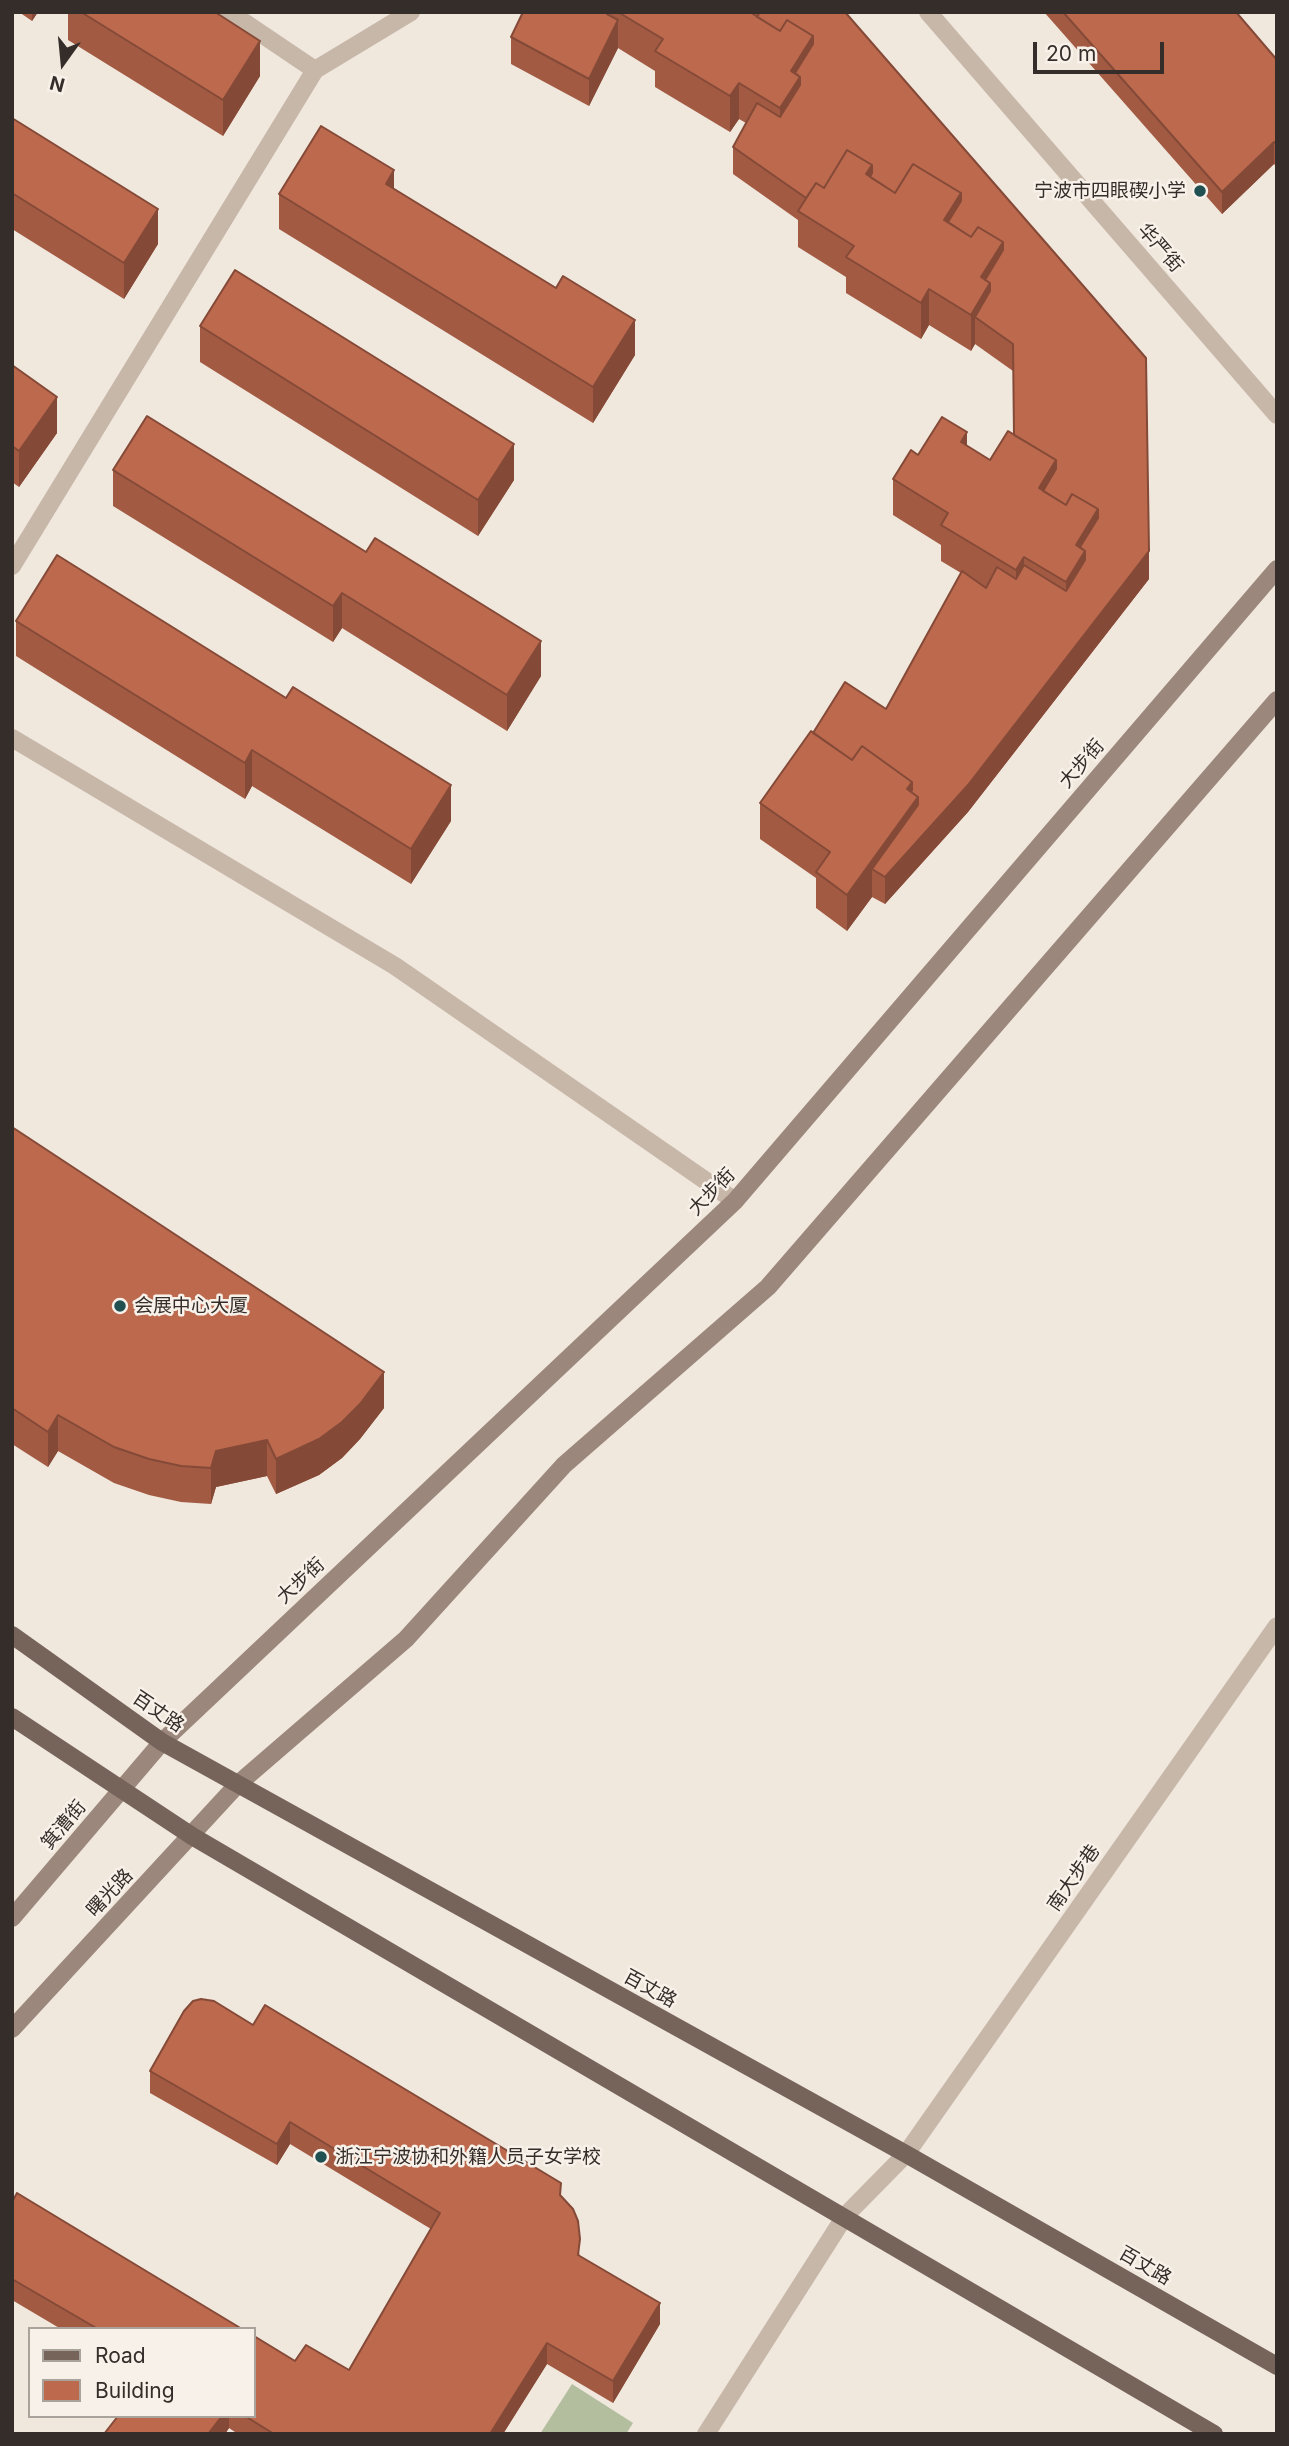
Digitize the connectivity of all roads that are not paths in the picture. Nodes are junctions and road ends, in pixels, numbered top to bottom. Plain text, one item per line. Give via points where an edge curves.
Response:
1 (229, 12) edge
2 (411, 12) edge
3 (928, 12) edge
4 (315, 70) junction
5 (1277, 415) edge
6 (12, 566) edge
7 (1277, 569) edge
8 (1277, 700) edge
9 (12, 738) edge
10 (735, 1201) junction
11 (1277, 1626) edge
12 (12, 1635) edge
13 (12, 1717) edge
14 (162, 1742) junction
15 (238, 1784) junction
16 (120, 1790) junction
17 (192, 1836) junction
18 (12, 1918) edge
19 (12, 2029) edge
20 (906, 2154) junction
21 (845, 2217) junction
22 (1277, 2366) edge
23 (706, 2434) edge
24 (1214, 2434) edge

1 - 4 street
2 - 4 street
3 - 5 street, 华严街
4 - 6 street
7 - 10 main road, 大步街
8 - 15 main road via 768,1287 564,1465 407,1639
9 - 10 street via 395,966
10 - 14 main road, 大步街
11 - 20 street, 南大步巷
12 - 14 main road, 百丈路
13 - 16 main road
14 - 15 main road, 百丈路
14 - 16 main road, 大步街
15 - 17 main road, 曙光路
15 - 20 main road, 百丈路
16 - 17 main road
16 - 18 main road, 箕漕街
17 - 19 main road, 曙光路
17 - 21 main road
20 - 21 street, 南大步巷
20 - 22 main road, 百丈路
21 - 23 street, 南大步巷
21 - 24 main road

